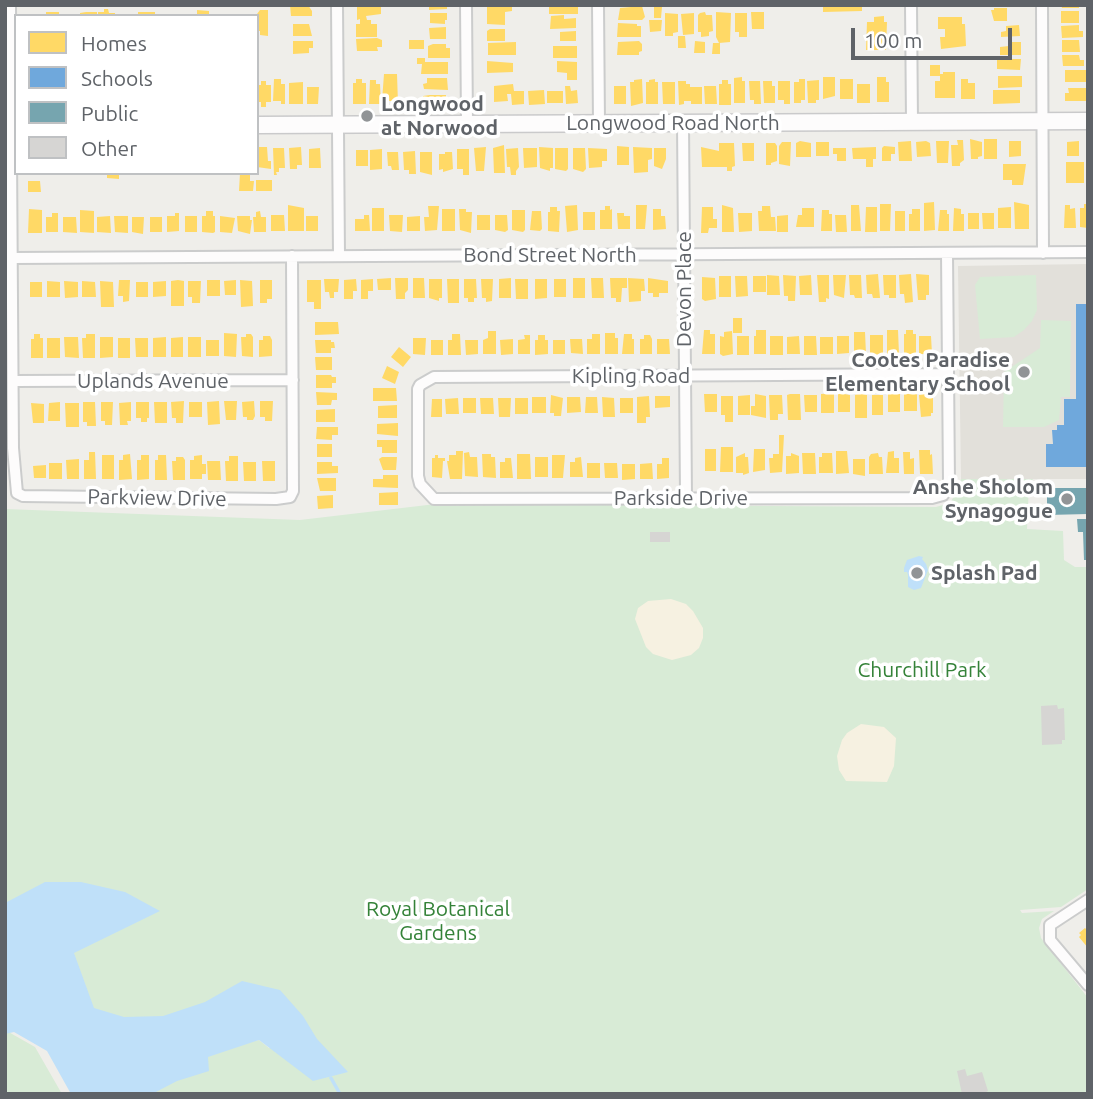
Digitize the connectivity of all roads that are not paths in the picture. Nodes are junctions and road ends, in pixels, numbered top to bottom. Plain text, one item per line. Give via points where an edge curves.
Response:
1 (10, 5) edge
2 (337, 5) edge
3 (466, 5) edge
4 (598, 5) edge
5 (911, 5) edge
6 (1042, 5) edge
7 (1042, 121) junction
8 (1088, 121) edge
9 (912, 122) junction
10 (599, 123) junction
11 (683, 123) junction
12 (338, 124) junction
13 (467, 124) junction
14 (259, 125) edge
15 (11, 126) edge
16 (8, 214) edge
17 (1088, 252) edge
18 (947, 253) junction
19 (1043, 253) junction
20 (684, 254) junction
21 (292, 256) junction
22 (339, 256) junction
23 (12, 258) junction
24 (9, 331) edge
25 (948, 374) junction
26 (685, 376) junction
27 (293, 380) junction
28 (13, 381) junction
29 (9, 448) edge
30 (423, 488) joint
31 (686, 498) junction
32 (1088, 900) edge
33 (1088, 985) edge

1 - 15 street
2 - 12 street
3 - 13 street
4 - 10 street
5 - 9 street
6 - 7 street
7 - 8 street, Longwood Road North
7 - 9 street, Longwood Road North
7 - 19 street
9 - 11 street, Longwood Road North
10 - 11 street, Longwood Road North
10 - 13 street, Longwood Road North
11 - 20 street, Devon Place
12 - 13 street, Longwood Road North
12 - 14 street, Longwood Road North
12 - 22 street
15 - 16 street
16 - 23 street
17 - 19 street, Bond Street North
18 - 19 street, Bond Street North
18 - 20 street, Bond Street North
18 - 25 street
20 - 22 street, Bond Street North
20 - 26 street, Devon Place
21 - 22 street, Bond Street North
21 - 23 street, Bond Street North
21 - 27 street
23 - 24 street
24 - 28 street
25 - 26 street, Kipling Road
25 - 31 street, Parkside Drive via 949,483 943,495
26 - 30 street, Kipling Road via 435,377 418,389 418,476
26 - 31 street, Devon Place
27 - 28 street, Uplands Avenue
27 - 29 street, Parkview Drive via 290,497 23,496 18,493
28 - 29 street
30 - 31 street, Parkside Drive via 434,499
32 - 33 street via 1049,925 1050,940

